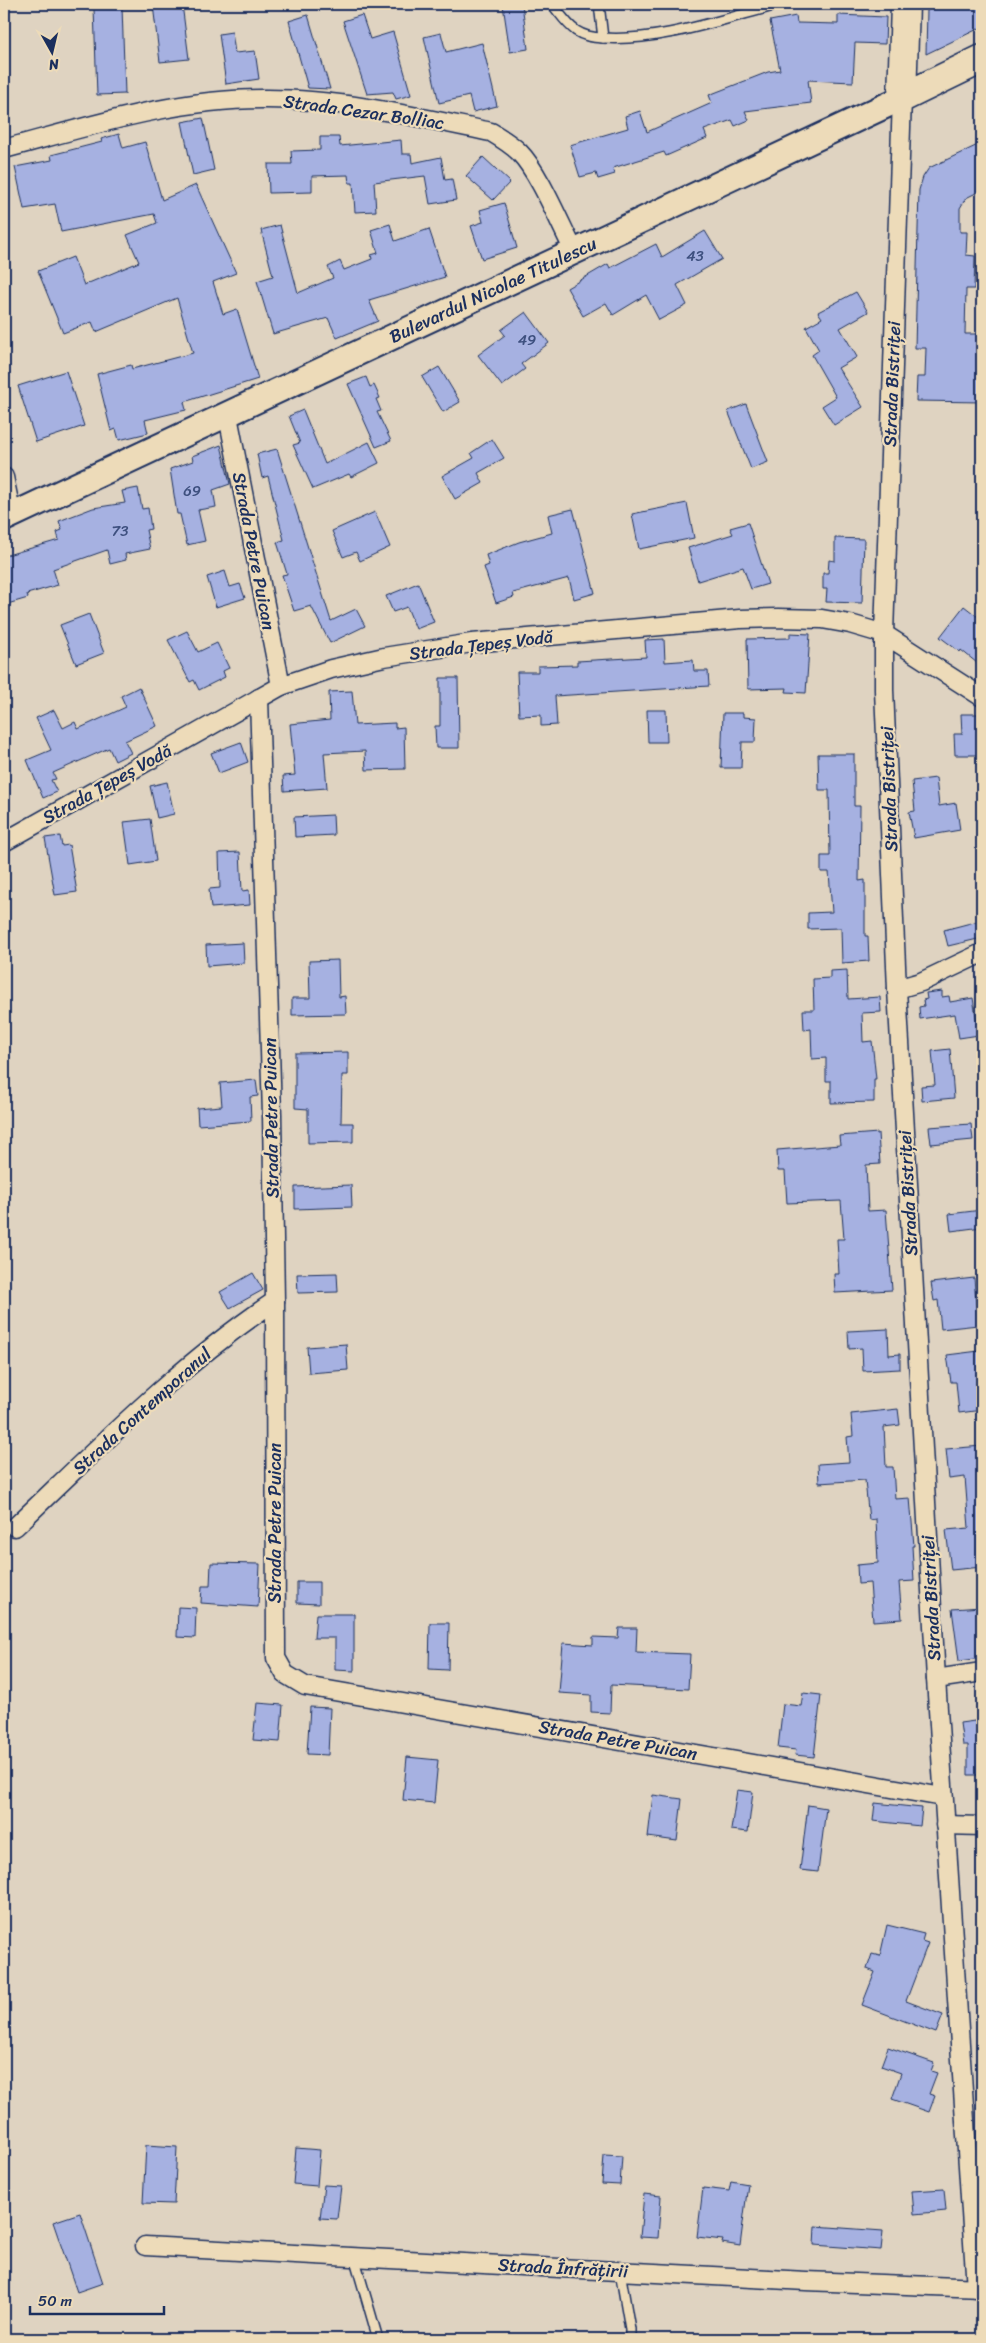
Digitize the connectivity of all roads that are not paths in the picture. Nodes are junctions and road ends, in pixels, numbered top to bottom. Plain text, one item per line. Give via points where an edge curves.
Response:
1 (552, 4) edge
2 (599, 4) edge
3 (782, 4) edge
4 (905, 4) edge
5 (603, 38) junction
6 (982, 59) edge
7 (902, 98) junction
8 (4, 149) edge
9 (574, 251) junction
10 (228, 416) junction
11 (4, 477) edge
12 (8, 518) edge
13 (884, 634) junction
14 (281, 686) junction
15 (982, 697) edge
16 (259, 698) junction
17 (4, 842) edge
18 (982, 954) edge
19 (897, 990) junction
20 (275, 1301) junction
21 (15, 1527) dead end
22 (982, 1672) edge
23 (936, 1679) junction
24 (943, 1797) junction
25 (946, 1825) junction
26 (982, 1826) edge
27 (145, 2246) dead end
28 (354, 2256) junction
29 (620, 2271) junction
30 (979, 2288) edge
31 (378, 2339) edge
32 (630, 2339) edge

1 - 5 lane via 575,31 588,37
2 - 5 lane
3 - 5 lane via 648,37
4 - 7 main road
6 - 7 main road, Bulevardul Nicolae Titulescu
7 - 9 street, Bulevardul Nicolae Titulescu
7 - 13 street, Strada Bistriței
8 - 9 street, Strada Cezar Bolliac via 152,110 212,102 266,99 360,107 491,132 508,142 534,172
9 - 10 street, Bulevardul Nicolae Titulescu
10 - 12 street, Bulevardul Nicolae Titulescu
10 - 14 street, Strada Petre Puican
11 - 12 street
13 - 14 street, Strada Țepeș Vodă via 822,620 740,619 472,643 384,657
13 - 15 street, Strada Țepeș Vodă
13 - 19 street, Strada Bistriței
14 - 16 street, Strada Țepeș Vodă
16 - 17 street, Strada Țepeș Vodă
16 - 20 street, Strada Petre Puican
18 - 19 street
19 - 23 street, Strada Bistriței
20 - 21 street, Strada Contemporanul via 238,1326 166,1386
20 - 24 street, Strada Petre Puican via 276,1658 285,1674 305,1686
22 - 23 street
23 - 24 street, Strada Bistriței
24 - 25 street, Strada Bistriței
25 - 26 street
25 - 30 street, Strada Bistriței
27 - 28 street, Strada Înfrățirii
28 - 29 street, Strada Înfrățirii
28 - 31 lane
29 - 30 street, Strada Înfrățirii
29 - 32 lane

